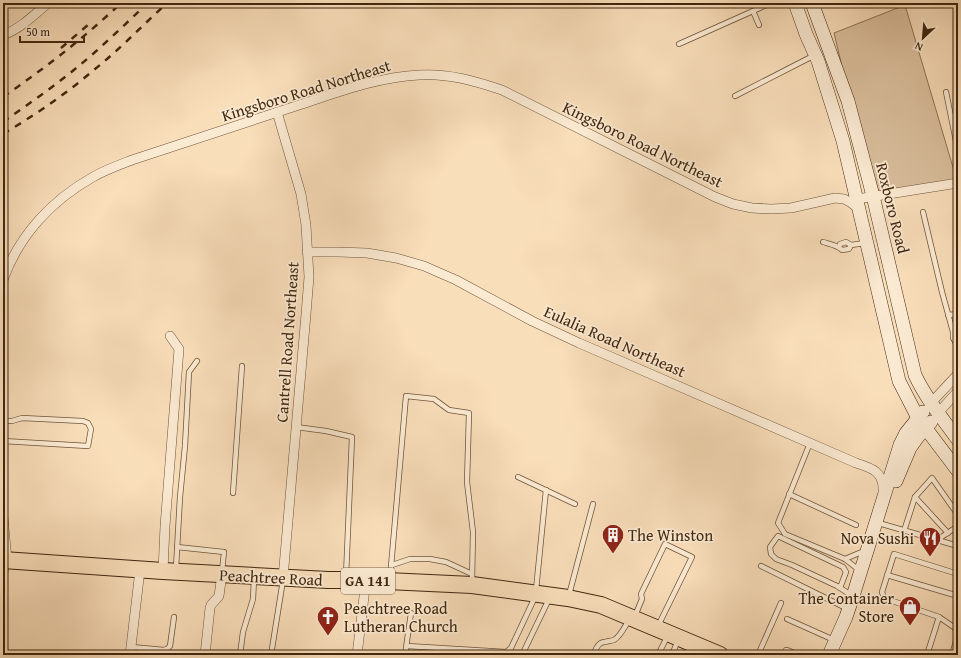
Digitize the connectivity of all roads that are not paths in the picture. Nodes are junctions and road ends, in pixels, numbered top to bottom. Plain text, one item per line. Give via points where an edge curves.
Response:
1 (48, 3) edge
2 (771, 3) edge
3 (795, 3) edge
4 (812, 3) edge
5 (39, 6) edge
6 (753, 11) junction
7 (759, 25) dead end
8 (3, 35) edge
9 (679, 44) dead end
10 (815, 55) junction
11 (946, 92) dead end
12 (735, 96) dead end
13 (277, 112) junction
14 (958, 151) edge
15 (958, 183) edge
16 (873, 196) junction
17 (858, 204) junction
18 (923, 212) dead end
19 (823, 242) dead end
20 (867, 242) junction
21 (307, 252) junction
22 (3, 280) edge
23 (958, 314) edge
24 (948, 315) junction
25 (170, 336) dead end
26 (958, 347) edge
27 (197, 362) dead end
28 (242, 366) dead end
29 (958, 374) edge
30 (958, 391) edge
31 (934, 408) junction
32 (3, 421) edge
33 (922, 423) junction
34 (296, 427) junction
35 (958, 440) edge
36 (3, 441) edge
37 (810, 444) junction
38 (958, 471) edge
39 (518, 477) dead end
40 (546, 490) junction
41 (233, 493) dead end
42 (789, 494) junction
43 (915, 497) junction
44 (882, 501) junction
45 (575, 504) dead end
46 (593, 504) dead end
47 (958, 515) edge
48 (3, 517) edge
49 (856, 524) dead end
50 (882, 524) junction
51 (958, 526) edge
52 (904, 531) junction
53 (948, 533) junction
54 (937, 540) junction
55 (958, 546) edge
56 (177, 547) junction
57 (867, 549) junction
58 (845, 559) junction
59 (5, 560) edge
60 (392, 565) junction
61 (761, 566) dead end
62 (140, 570) junction
63 (861, 571) junction
64 (169, 572) junction
65 (222, 574) junction
66 (958, 574) edge
67 (887, 575) junction
68 (255, 576) junction
69 (283, 578) junction
70 (472, 579) junction
71 (346, 580) junction
72 (366, 580) junction
73 (390, 582) junction
74 (3, 587) edge
75 (838, 587) junction
76 (543, 595) junction
77 (853, 596) junction
78 (958, 596) edge
79 (568, 598) junction
80 (781, 603) dead end
81 (848, 609) junction
82 (411, 613) dead end
83 (174, 617) dead end
84 (939, 617) junction
85 (632, 619) junction
86 (787, 619) dead end
87 (958, 630) edge
88 (668, 633) junction
89 (958, 634) edge
90 (835, 641) junction
91 (407, 646) junction
92 (164, 650) junction
93 (131, 651) edge
94 (170, 655) edge
95 (205, 655) edge
96 (240, 655) edge
97 (271, 655) edge
98 (357, 655) edge
99 (405, 655) edge
100 (522, 655) edge
101 (593, 655) edge
102 (658, 655) edge
103 (672, 655) edge
104 (719, 655) edge
105 (758, 655) edge
106 (784, 655) edge
107 (799, 655) edge
108 (829, 655) edge
109 (839, 655) edge
110 (927, 655) edge
111 (952, 655) edge

1 - 5 street
2 - 6 lane
3 - 10 main road, Roxboro Road
4 - 16 main road, Roxboro Road via 848,101
5 - 8 street via 19,28
6 - 7 lane
6 - 9 lane
10 - 12 lane
10 - 17 main road, Roxboro Road via 843,141
11 - 14 lane
13 - 17 street, Kingsboro Road Northeast via 388,78 420,75 453,77 502,90 733,204 752,208 791,208 835,198
13 - 21 street, Cantrell Road Northeast via 301,194
13 - 22 street, Kingsboro Road Northeast via 132,160 71,190 33,227 17,249
15 - 16 street
16 - 17 street
16 - 31 main road, Roxboro Road via 915,375
17 - 20 main road, Roxboro Road
18 - 24 lane
19 - 20 lane via 842,250 849,249 851,245
20 - 33 main road, Roxboro Road via 899,381
21 - 34 street, Cantrell Road Northeast via 309,277
21 - 37 street, Eulalia Road Northeast via 368,253 424,266 579,343
23 - 24 lane
24 - 26 lane via 953,338
25 - 64 street via 179,350 165,526
27 - 56 lane via 189,372
28 - 41 lane
29 - 31 street
30 - 31 street
31 - 33 main road
31 - 35 main road, Roxboro Road
32 - 36 lane via 22,418 83,421 88,423 91,429 88,446
33 - 38 main road, Roxboro Road
33 - 44 main road via 906,433
33 - 50 main road via 898,475
34 - 69 street, Cantrell Road Northeast
34 - 71 lane via 352,438
37 - 42 lane
37 - 44 street, Eulalia Road Northeast via 879,474 883,486
39 - 40 lane
40 - 45 lane
40 - 76 lane
42 - 49 lane
42 - 58 lane via 778,523 785,534
43 - 47 lane via 932,478
43 - 52 lane
43 - 53 lane
44 - 57 main road
46 - 79 lane
48 - 59 street
50 - 52 lane
50 - 109 main road via 859,604
51 - 53 lane
52 - 54 lane
53 - 54 lane
54 - 55 lane
56 - 64 lane
56 - 65 lane via 224,552
57 - 58 lane
57 - 63 main road
58 - 63 lane
59 - 62 highway, Peachtree Road / GA 141
59 - 74 lane
60 - 70 lane via 410,559 430,559 446,562
60 - 70 lane via 406,396 434,399 449,410 469,413 467,482 473,532
60 - 73 lane
61 - 81 lane via 790,583
62 - 64 highway, Peachtree Road / GA 141
62 - 93 street
63 - 77 main road
64 - 65 highway, Peachtree Road / GA 141
65 - 68 highway, Peachtree Road / GA 141
65 - 95 street via 219,596 210,608
66 - 67 lane via 894,554
67 - 78 lane
67 - 84 lane via 882,592 884,598
68 - 69 highway, Peachtree Road / GA 141
68 - 96 lane via 253,599 243,632
69 - 71 highway, Peachtree Road / GA 141
69 - 97 lane
70 - 73 highway, Peachtree Road / GA 141
70 - 76 highway, Peachtree Road / GA 141
71 - 72 highway, Peachtree Road / GA 141
72 - 73 highway, Peachtree Road / GA 141
72 - 98 street
75 - 75 lane via 776,560 771,554 770,547 778,536 843,567 846,572
75 - 77 lane
76 - 79 highway, Peachtree Road / GA 141
76 - 91 lane via 511,648 506,652
76 - 100 lane
77 - 81 main road
79 - 85 highway, Peachtree Road / GA 141 via 601,605
80 - 105 lane
81 - 90 main road
82 - 91 lane
83 - 92 lane via 170,646
84 - 87 lane
84 - 110 lane
85 - 88 highway, Peachtree Road / GA 141
85 - 88 lane via 665,544 692,557
85 - 101 lane via 614,640 599,644
86 - 90 lane
88 - 102 lane
88 - 103 lane
88 - 104 highway, Peachtree Road / GA 141
89 - 111 lane
90 - 108 main road
91 - 99 lane
92 - 93 lane
92 - 94 lane
106 - 107 lane via 786,650

